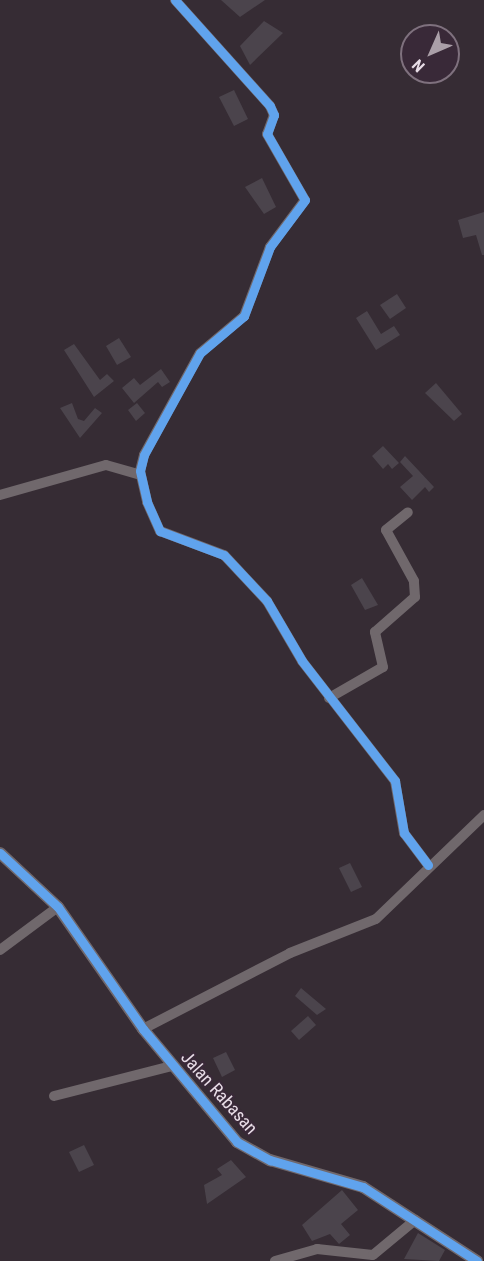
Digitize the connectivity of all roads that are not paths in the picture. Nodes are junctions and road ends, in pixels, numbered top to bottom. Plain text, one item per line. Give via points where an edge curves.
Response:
1 (175, 0) edge
2 (140, 475) junction
3 (0, 495) edge
4 (408, 512) dead end
5 (329, 698) junction
6 (484, 815) edge
7 (0, 853) edge
8 (428, 865) junction
9 (58, 907) junction
10 (0, 950) edge
11 (143, 1029) junction
12 (172, 1066) junction
13 (54, 1096) dead end
14 (415, 1220) junction
15 (275, 1261) edge
16 (477, 1261) edge

1 - 2 street via 270,106 274,114 267,134 305,200 270,247 244,316 200,353 144,455
2 - 3 street via 106,465
2 - 5 street via 158,529 214,550 241,571
4 - 5 street via 386,530 414,581 414,600 375,632 383,667
5 - 8 street via 395,781 404,833
6 - 8 street
7 - 9 street, Jalan Rabasan
8 - 11 street via 376,919 290,953
9 - 10 street
9 - 11 street, Jalan Rabasan
11 - 12 street, Jalan Rabasan
12 - 13 street
12 - 14 street, Jalan Rabasan via 248,1150 338,1176
14 - 15 street via 373,1255 317,1249
14 - 16 street, Jalan Rabasan

